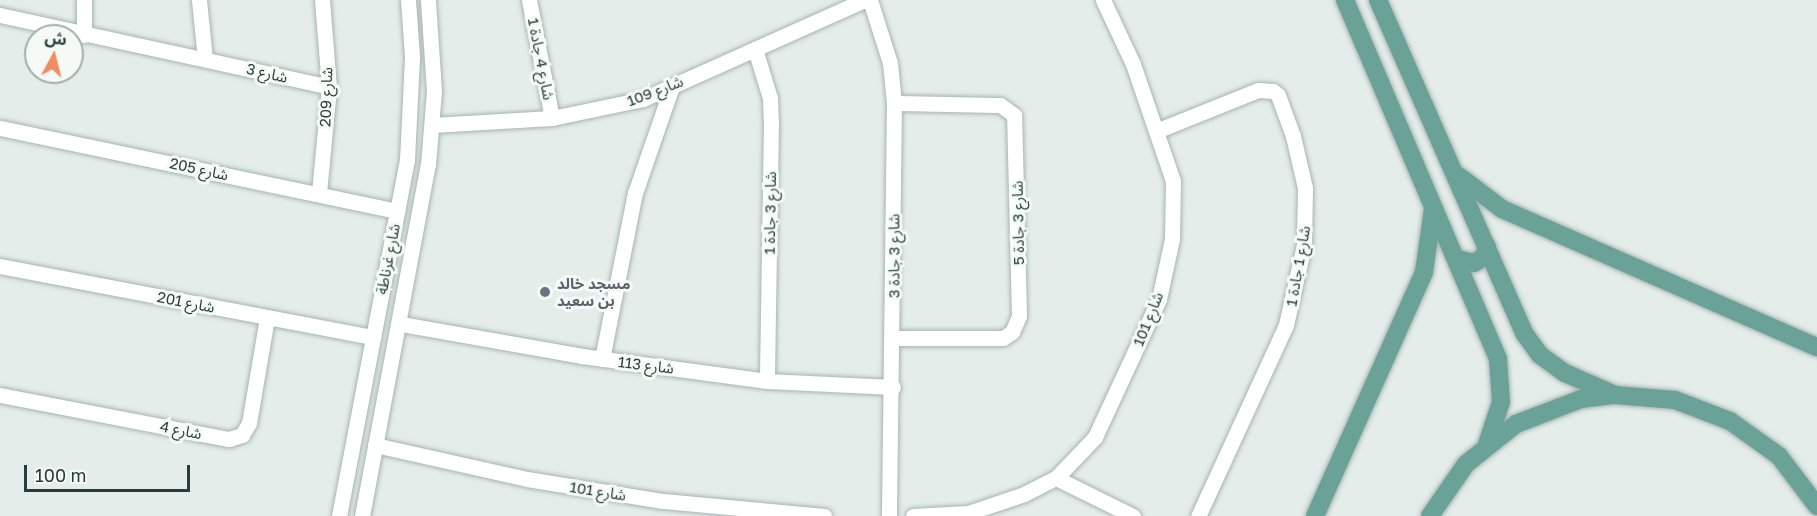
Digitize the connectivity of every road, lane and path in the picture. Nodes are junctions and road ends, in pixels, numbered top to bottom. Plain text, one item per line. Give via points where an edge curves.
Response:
1 (84, 0) edge
2 (199, 0) edge
3 (322, 0) edge
4 (408, 0) edge
5 (428, 0) edge
6 (529, 0) edge
7 (864, 0) edge
8 (870, 0) edge
9 (1345, 0) edge
10 (1378, 0) edge
11 (1108, 2) edge
12 (0, 15) edge
13 (38, 24) edge
14 (84, 24) edge
15 (431, 26) junction
16 (411, 28) junction
17 (84, 35) edge
18 (755, 49) junction
19 (412, 56) junction
20 (433, 58) junction
21 (205, 59) junction
22 (672, 86) junction
23 (329, 87) junction
24 (894, 103) junction
25 (552, 118) junction
26 (432, 125) junction
27 (0, 128) edge
28 (1156, 131) junction
29 (1454, 172) junction
30 (319, 193) junction
31 (1433, 204) junction
32 (397, 211) junction
33 (1487, 246) junction
34 (1457, 259) junction
35 (0, 266) edge
36 (267, 318) junction
37 (401, 324) junction
38 (373, 338) junction
39 (893, 338) junction
40 (1817, 347) edge
41 (602, 359) junction
42 (767, 381) junction
43 (893, 387) junction
44 (0, 395) edge
45 (1615, 395) junction
46 (1487, 444) junction
47 (375, 445) junction
48 (1056, 478) junction
49 (1816, 504) edge
50 (718, 511) edge
51 (339, 516) edge
52 (362, 516) edge
53 (824, 516) edge
54 (889, 516) edge
55 (913, 516) edge
56 (1133, 516) edge
57 (1198, 516) edge
58 (1315, 516) edge
59 (1430, 516) edge

1 - 14 street
2 - 21 street
3 - 23 street, شارع 209
4 - 16 street, شارع غرناطة
5 - 15 street, شارع غرناطة
6 - 25 street, شارع 4 جادة 1
7 - 18 street, شارع 109
8 - 24 street, شارع 3 جادة 3 via 890,63
9 - 31 main road
10 - 29 main road
11 - 28 street, شارع 101
12 - 13 street, شارع 3
15 - 16 street via 422,31
15 - 20 street, شارع غرناطة
16 - 19 street, شارع غرناطة
17 - 21 street, شارع 3
18 - 22 street, شارع 109
18 - 42 street, شارع 3 جادة 1 via 770,99 771,122
19 - 20 street via 424,50
19 - 32 street, شارع غرناطة via 407,160
20 - 26 street, شارع غرناطة
21 - 23 street, شارع 3
22 - 25 street, شارع 109 via 643,99
22 - 41 street via 635,193
23 - 30 street, شارع 209
24 - 39 street, شارع 3 جادة 3
24 - 39 street, شارع 3 جادة 5 via 1000,105 1014,115 1019,316 1012,332 1003,338
25 - 26 street, شارع 109
26 - 37 street, شارع غرناطة
27 - 30 street, شارع 205
28 - 48 street, شارع 101 via 1173,181 1172,239 1159,299 1095,437
28 - 57 street, شارع 1 جادة 1 via 1258,90 1273,91 1293,136 1305,188 1304,245 1286,325
29 - 33 main road
29 - 40 main road via 1502,209
30 - 32 street, شارع 205
31 - 34 main road
31 - 58 main road via 1424,272
32 - 38 street, شارع غرناطة
33 - 34 main road via 1479,261 1468,264
33 - 45 main road via 1524,333 1540,355 1565,374
34 - 46 main road via 1498,359 1502,381 1501,402
35 - 36 street, شارع 201
36 - 38 street, شارع 201
36 - 44 street, شارع 4 via 249,423 242,435 229,439
37 - 41 street, شارع 113
37 - 47 street, شارع غرناطة
38 - 51 street, شارع غرناطة
39 - 43 street, شارع 3 جادة 3
41 - 42 street, شارع 113
42 - 43 street, شارع 113
43 - 54 street, شارع 3 جادة 3
45 - 46 main road via 1547,409
45 - 49 main road via 1675,400 1730,421 1779,456
46 - 59 main road via 1448,486
47 - 50 street, شارع 101 via 527,479
47 - 52 street, شارع غرناطة
48 - 55 street, شارع 101 via 1024,494 968,513
48 - 56 street
50 - 53 street, شارع 101

